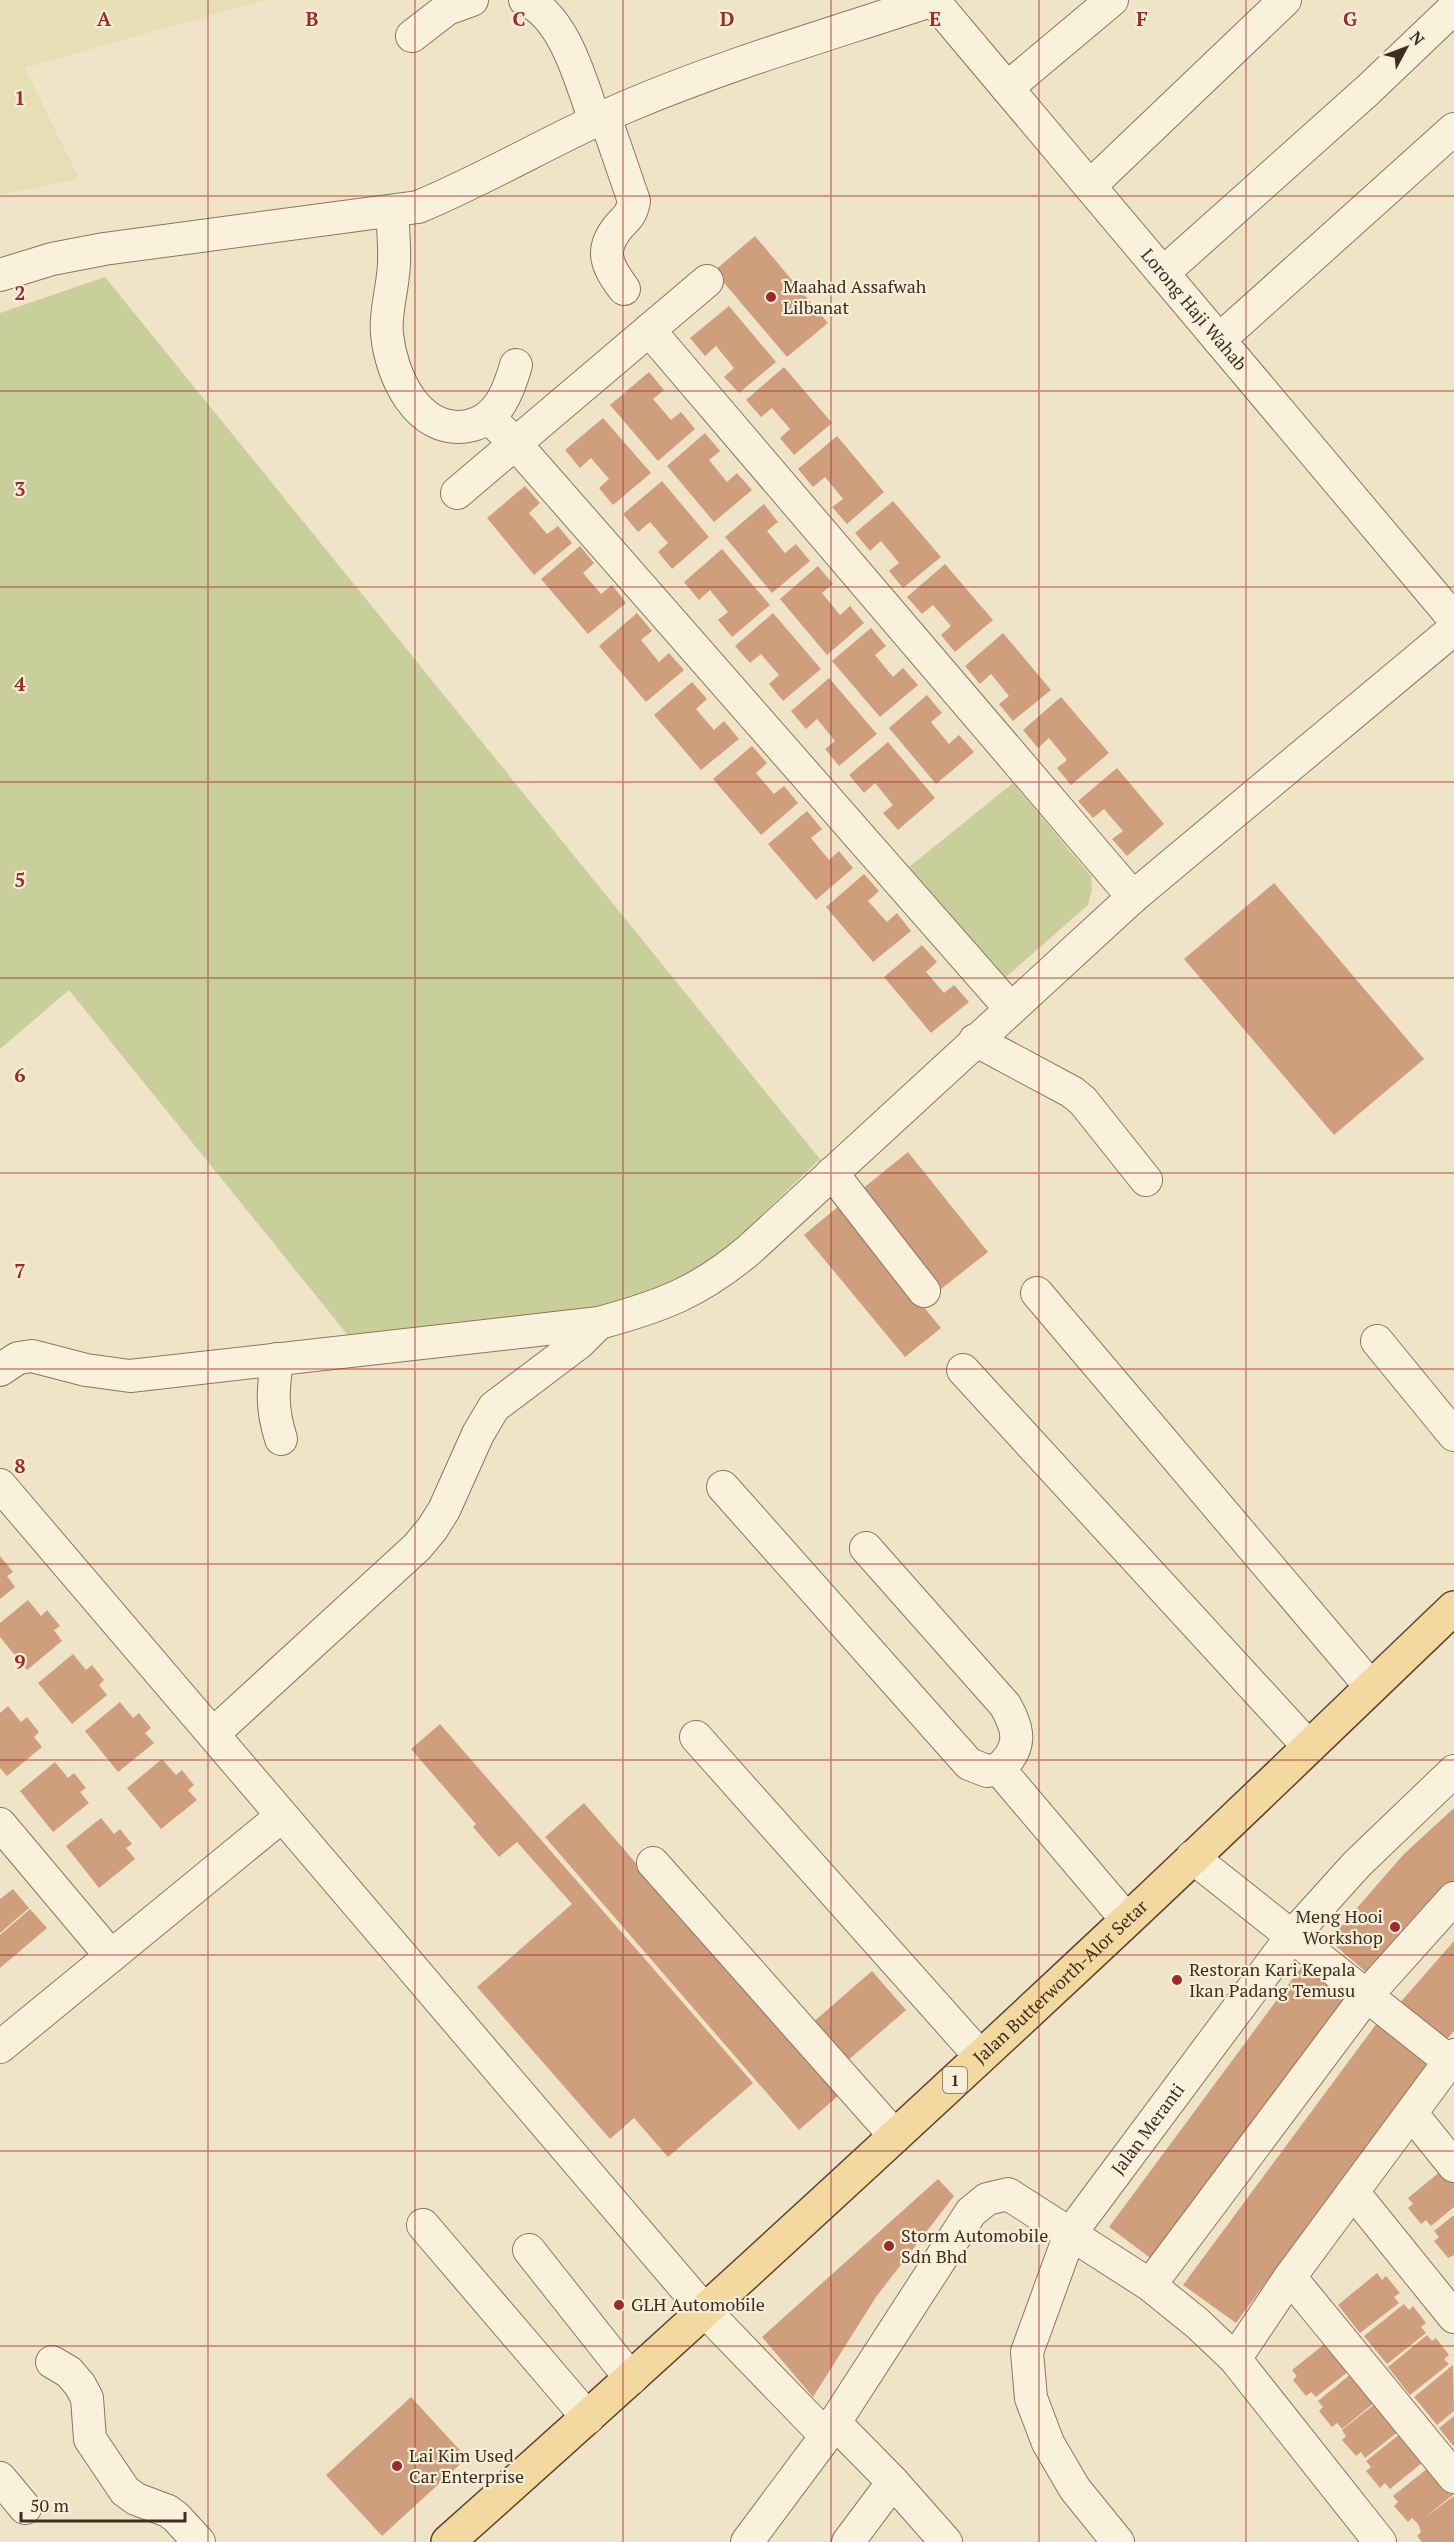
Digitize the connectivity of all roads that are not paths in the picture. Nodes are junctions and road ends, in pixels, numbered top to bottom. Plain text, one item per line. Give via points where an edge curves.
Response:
1 (472, 0) edge
2 (525, 0) edge
3 (933, 0) edge
4 (1112, 0) edge
5 (1285, 0) edge
6 (1454, 8) edge
7 (412, 36) dead end
8 (1007, 88) junction
9 (600, 119) junction
10 (1454, 129) edge
11 (1090, 186) junction
12 (392, 211) junction
13 (1163, 273) junction
14 (0, 275) edge
15 (706, 281) dead end
16 (624, 289) dead end
17 (649, 330) junction
18 (1219, 340) junction
19 (516, 365) dead end
20 (488, 417) junction
21 (514, 442) junction
22 (457, 493) dead end
23 (1454, 620) edge
24 (1454, 629) edge
25 (1133, 897) junction
26 (1010, 1008) junction
27 (975, 1041) junction
28 (832, 1173) junction
29 (1146, 1180) dead end
30 (924, 1292) dead end
31 (1037, 1293) dead end
32 (599, 1323) junction
33 (1377, 1341) dead end
34 (277, 1359) junction
35 (0, 1370) edge
36 (963, 1370) dead end
37 (1454, 1435) edge
38 (281, 1439) dead end
39 (0, 1485) edge
40 (723, 1487) dead end
41 (866, 1548) dead end
42 (1454, 1608) edge
43 (1371, 1688) junction
44 (213, 1734) junction
45 (696, 1737) dead end
46 (1309, 1747) junction
47 (999, 1769) junction
48 (1454, 1771) edge
49 (282, 1816) junction
50 (0, 1824) edge
51 (1192, 1857) junction
52 (653, 1863) dead end
53 (1454, 1898) edge
54 (1127, 1920) junction
55 (1292, 1936) junction
56 (111, 1956) junction
57 (1367, 1995) junction
58 (0, 2047) edge
59 (980, 2056) junction
60 (1451, 2058) edge
61 (1412, 2114) junction
62 (895, 2136) junction
63 (1454, 2166) edge
64 (1353, 2192) junction
65 (423, 2225) dead end
66 (1070, 2234) junction
67 (529, 2250) dead end
68 (1290, 2277) junction
69 (1150, 2285) junction
70 (705, 2311) junction
71 (1454, 2317) edge
72 (1235, 2359) junction
73 (52, 2362) dead end
74 (631, 2379) junction
75 (588, 2418) junction
76 (830, 2429) junction
77 (1454, 2477) edge
78 (0, 2478) edge
79 (893, 2482) junction
80 (25, 2508) dead end
81 (199, 2542) edge
82 (448, 2542) edge
83 (747, 2542) edge
84 (848, 2542) edge
85 (946, 2542) edge
86 (1118, 2542) edge
87 (1380, 2542) edge

1 - 7 street via 447,9
2 - 9 street via 547,15 560,34
3 - 8 street, Lorong Haji Wahab
3 - 9 street via 692,80
4 - 8 street
5 - 11 street
6 - 13 street
8 - 11 street, Lorong Haji Wahab
9 - 12 street via 466,187 418,207
9 - 16 street via 634,201 633,211 613,235 607,256 608,267
10 - 18 street
11 - 13 street, Lorong Haji Wahab
12 - 14 street via 104,249
12 - 20 street via 394,273 387,336 397,376 408,397 436,422 457,428 476,425
13 - 18 street, Lorong Haji Wahab
15 - 17 street
17 - 21 street
17 - 25 street
18 - 23 street, Lorong Haji Wahab
19 - 20 street via 510,388
20 - 21 street
21 - 22 street
21 - 26 street
24 - 25 street
25 - 26 street
26 - 27 street
27 - 28 street
27 - 29 street via 1072,1092
28 - 30 street
28 - 32 street via 720,1274 651,1309
31 - 43 street
32 - 34 street
32 - 44 street via 494,1407 444,1510 417,1547
33 - 37 street
34 - 35 street via 130,1376 32,1356 18,1358
34 - 38 street via 274,1415
36 - 46 street
39 - 44 street
40 - 47 street via 969,1764 987,1771
41 - 47 street via 1005,1705 1016,1723 1017,1744 1010,1759
42 - 43 main road, Jalan Butterworth-Alor Setar / 1
43 - 46 main road, Jalan Butterworth-Alor Setar / 1
44 - 49 street
45 - 59 street
46 - 51 main road, Jalan Butterworth-Alor Setar / 1
47 - 54 street
48 - 55 street, Jalan Meranti via 1357,1864
49 - 56 street
49 - 70 street
50 - 56 street
51 - 54 main road, Jalan Butterworth-Alor Setar / 1
51 - 55 street
52 - 62 street
53 - 57 street
54 - 59 main road, Jalan Butterworth-Alor Setar / 1
55 - 57 street
55 - 66 street, Jalan Meranti
56 - 58 street
57 - 60 street
57 - 69 street
59 - 62 main road, Jalan Butterworth-Alor Setar / 1
60 - 61 street
61 - 63 street
61 - 64 street
62 - 70 main road, Jalan Butterworth-Alor Setar / 1
64 - 68 street
64 - 71 street
65 - 75 street
66 - 69 street
66 - 76 street via 1008,2194 987,2199 971,2212
66 - 86 street, Jalan Meranti via 1027,2352 1031,2398 1048,2443 1075,2489
67 - 74 street
68 - 72 street
68 - 77 street
69 - 72 street
70 - 74 main road, Jalan Butterworth-Alor Setar / 1
70 - 76 street
72 - 87 street
73 - 81 street via 69,2372 80,2385 87,2398 90,2439 125,2491 168,2511
74 - 75 main road, Jalan Butterworth-Alor Setar / 1
75 - 82 main road, Jalan Butterworth-Alor Setar / 1
76 - 79 street
76 - 83 street
78 - 80 street
79 - 84 street
79 - 85 street

